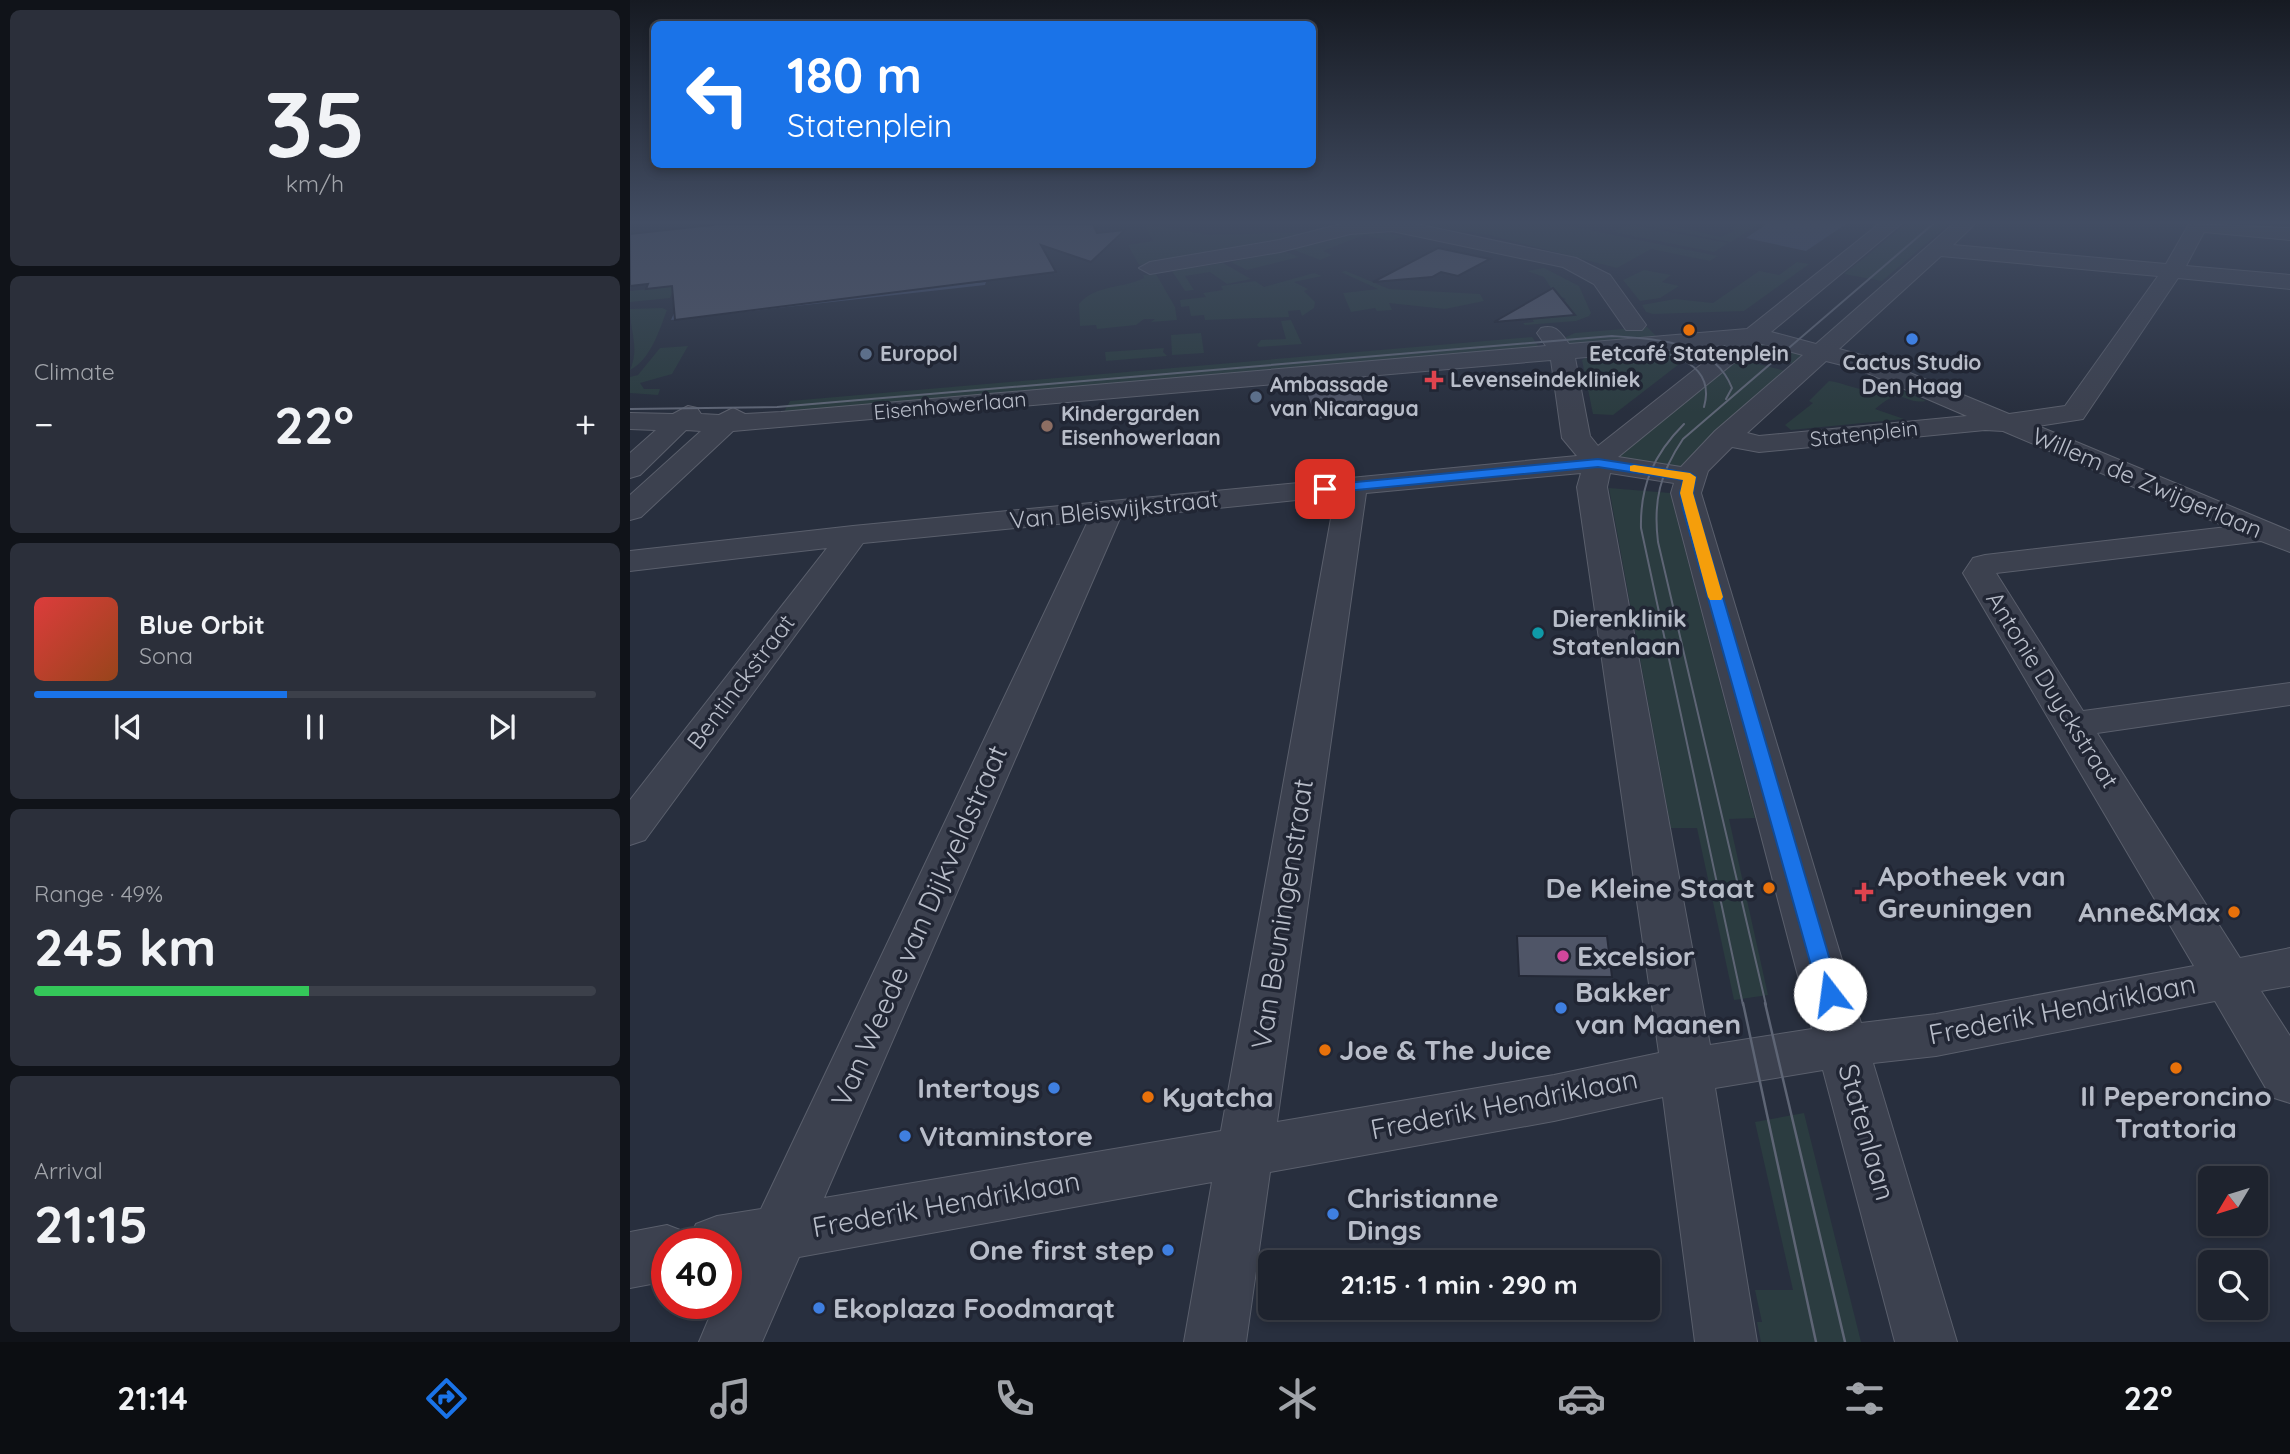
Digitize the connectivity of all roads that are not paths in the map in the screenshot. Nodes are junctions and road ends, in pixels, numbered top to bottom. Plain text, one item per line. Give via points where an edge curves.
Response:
1 (1609, 287) edge
2 (1813, 287) edge
3 (1895, 287) edge
4 (2162, 287) edge
5 (1634, 325) junction
6 (1762, 328) junction
7 (1556, 342) junction
8 (1829, 344) junction
9 (630, 400) edge
10 (749, 400) junction
11 (702, 401) junction
12 (2044, 416) junction
13 (630, 421) edge
14 (678, 423) junction
15 (725, 423) junction
16 (2004, 423) junction
17 (1725, 438) junction
18 (1598, 463) junction
19 (630, 469) edge
20 (1690, 477) junction
21 (1352, 486) junction
22 (1108, 511) junction
23 (630, 512) edge
24 (2284, 527) edge
25 (853, 535) junction
26 (630, 561) edge
27 (2290, 694) edge
28 (2074, 724) junction
29 (630, 830) edge
30 (2290, 967) edge
31 (2227, 977) junction
32 (1843, 1046) junction
33 (1688, 1070) junction
34 (2290, 1081) edge
35 (1244, 1152) junction
36 (779, 1233) junction
37 (742, 1240) edge
38 (651, 1256) edge
39 (630, 1260) edge
40 (730, 1342) edge
41 (1215, 1342) edge
42 (1726, 1342) edge
43 (1926, 1342) edge

1 - 5 street
2 - 6 street
3 - 8 street
4 - 12 street via 2082,404 2074,412
5 - 6 street, Statenplein
5 - 7 street, Statenplein
6 - 7 street, Statenplein
6 - 8 street, Statenplein
6 - 18 street
7 - 10 street, Eisenhowerlaan
7 - 15 street, Eisenhowerlaan
7 - 18 street via 1576,438
8 - 12 street, Statenplein via 1862,341
8 - 16 street, Statenplein
8 - 17 street
9 - 11 street, Eisenhowerlaan
10 - 11 street, Eisenhowerlaan
10 - 15 street
11 - 14 street
12 - 16 street, Statenplein
12 - 24 street, Willem de Zwijgerlaan
13 - 14 street, Eisenhowerlaan
14 - 15 street, Eisenhowerlaan
14 - 19 street
15 - 23 street
16 - 17 street, Statenplein via 1759,444
16 - 24 street, Willem de Zwijgerlaan
17 - 20 street
18 - 20 street
18 - 21 street, Van Bleiswijkstraat
18 - 33 street via 1592,487
20 - 32 street, Statenlaan via 1686,493 1690,509
21 - 22 street, Van Bleiswijkstraat
21 - 35 street, Van Beuningenstraat
22 - 25 street, Van Bleiswijkstraat
22 - 36 street, Van Weede van Dijkveldstraat
24 - 28 street, Antonie Duyckstraat via 1985,565 1979,573
25 - 26 street, Van Bleiswijkstraat
25 - 29 street, Bentinckstraat
27 - 28 street
28 - 31 street, Antonie Duyckstraat
30 - 31 street, Frederik Hendriklaan
31 - 32 street, Frederik Hendriklaan via 1936,1035
31 - 34 street, Antonie Duyckstraat
32 - 33 street, Frederik Hendriklaan
32 - 43 street, Statenlaan
33 - 35 street, Frederik Hendriklaan
33 - 42 street
35 - 36 street, Frederik Hendriklaan
35 - 41 street, Van Beuningenstraat
36 - 37 street, Frederik Hendriklaan
36 - 40 street, Van Weede van Dijkveldstraat
38 - 39 street

